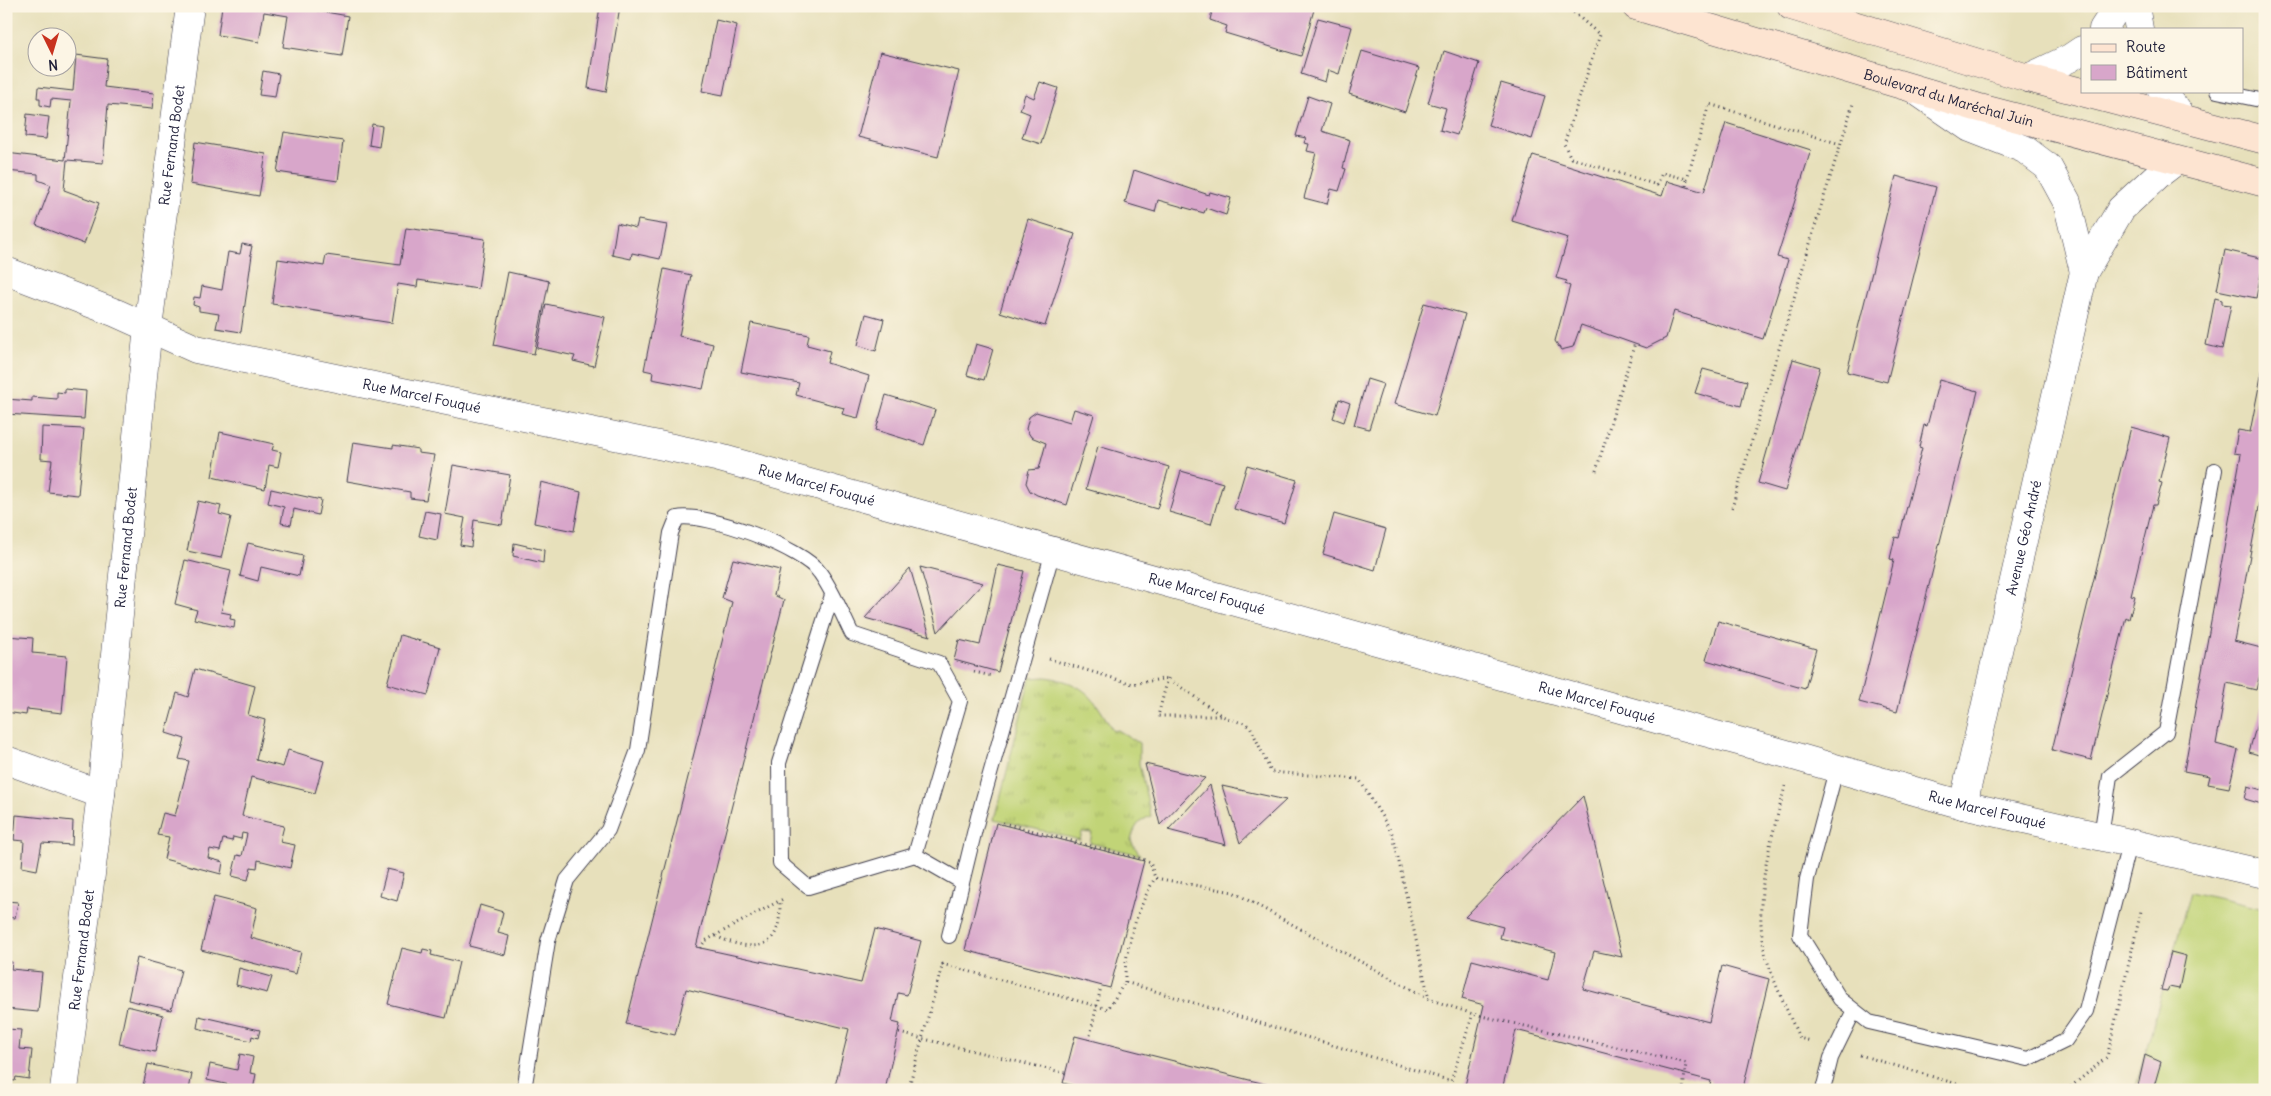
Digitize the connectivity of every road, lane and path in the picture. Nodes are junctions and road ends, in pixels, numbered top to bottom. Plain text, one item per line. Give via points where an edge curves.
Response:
1 (190, 6) edge
2 (1566, 6) edge
3 (1636, 6) edge
4 (1792, 6) edge
5 (2118, 6) edge
6 (2105, 28) edge
7 (2081, 51) edge
8 (1863, 74) junction
9 (2028, 78) junction
10 (1914, 89) junction
11 (2081, 91) edge
12 (2083, 92) edge
13 (2163, 92) edge
14 (2222, 92) edge
15 (2265, 101) edge
16 (2182, 117) junction
17 (2265, 140) edge
18 (1840, 144) junction
19 (2176, 161) junction
20 (1687, 179) junction
21 (2265, 183) edge
22 (1686, 187) dead end
23 (6, 271) edge
24 (2084, 272) junction
25 (148, 327) junction
26 (1635, 343) dead end
27 (2215, 470) dead end
28 (1596, 471) dead end
29 (1732, 508) dead end
30 (1053, 551) junction
31 (832, 595) junction
32 (1025, 652) junction
33 (939, 663) junction
34 (1168, 678) junction
35 (1017, 682) junction
36 (1222, 716) junction
37 (6, 760) edge
38 (1836, 770) junction
39 (101, 794) junction
40 (1963, 805) junction
41 (978, 817) junction
42 (2102, 836) junction
43 (2129, 844) junction
44 (915, 856) junction
45 (2265, 874) edge
46 (1155, 878) junction
47 (962, 882) junction
48 (808, 887) junction
49 (780, 900) junction
50 (716, 936) junction
51 (949, 936) dead end
52 (700, 948) dead end
53 (942, 964) dead end
54 (939, 979) dead end
55 (1125, 982) junction
56 (1101, 987) dead end
57 (1429, 999) junction
58 (1854, 1011) junction
59 (1473, 1014) junction
60 (899, 1033) dead end
61 (922, 1037) junction
62 (1089, 1040) dead end
63 (1065, 1072) dead end
64 (64, 1090) edge
65 (524, 1090) edge
66 (908, 1090) edge
67 (1683, 1090) edge
68 (1823, 1090) edge

1 - 25 street, Rue Fernand Bodet
2 - 20 path via 1600,35 1564,144 1571,158 1657,185 1662,173
3 - 8 main road, Boulevard du Maréchal Juin
4 - 9 main road
5 - 6 street
7 - 9 street
8 - 10 main road, Boulevard du Maréchal Juin
8 - 18 path
9 - 11 main road
10 - 19 main road, Boulevard du Maréchal Juin
10 - 24 street, Avenue Géo André via 1970,128 2024,149 2048,167 2067,202
12 - 16 main road
13 - 16 street
14 - 15 lane
16 - 17 main road
18 - 20 path via 1709,104
18 - 29 path
19 - 21 main road, Boulevard du Maréchal Juin
19 - 24 street, Avenue Géo André via 2121,209
20 - 22 path
23 - 25 street, Rue Marcel Fouqué
24 - 40 street, Avenue Géo André
25 - 30 street, Rue Marcel Fouqué via 196,349 716,457
25 - 39 street, Rue Fernand Bodet
26 - 28 path
27 - 42 lane via 2166,732 2110,776
30 - 32 lane
30 - 38 street, Rue Marcel Fouqué
31 - 33 lane via 852,634
31 - 48 lane via 779,763 780,863
31 - 65 lane via 820,572 792,550 742,529 687,516 677,518 670,533 638,750 608,830 567,880 548,941
32 - 34 path via 1134,684
32 - 35 lane
33 - 35 path
33 - 44 lane via 960,701
34 - 36 path
34 - 36 path via 1158,716
35 - 41 lane
36 - 57 path via 1250,726 1271,772 1358,780 1393,836
37 - 39 street
38 - 40 street, Rue Marcel Fouqué
38 - 58 lane via 1806,879 1800,935 1840,1000
39 - 64 street, Rue Fernand Bodet
40 - 42 street, Rue Marcel Fouqué
41 - 46 path via 1150,862
41 - 47 lane
42 - 43 street, Rue Marcel Fouqué
43 - 45 street, Rue Marcel Fouqué
43 - 58 lane via 2086,1011 2065,1040 2028,1059 1869,1022
44 - 47 lane
44 - 48 lane
46 - 55 path via 1142,901 1124,967
46 - 57 path via 1233,892
47 - 51 lane
48 - 49 path
49 - 50 path
49 - 50 path via 779,922 771,939 758,945 732,944
50 - 52 path via 705,941
53 - 55 path via 1108,1009
54 - 61 path
55 - 59 path via 1451,1081
56 - 62 path, bridge
57 - 59 path
58 - 68 lane via 1831,1058
59 - 67 path via 1686,1063
60 - 61 path
61 - 63 path
61 - 66 path

